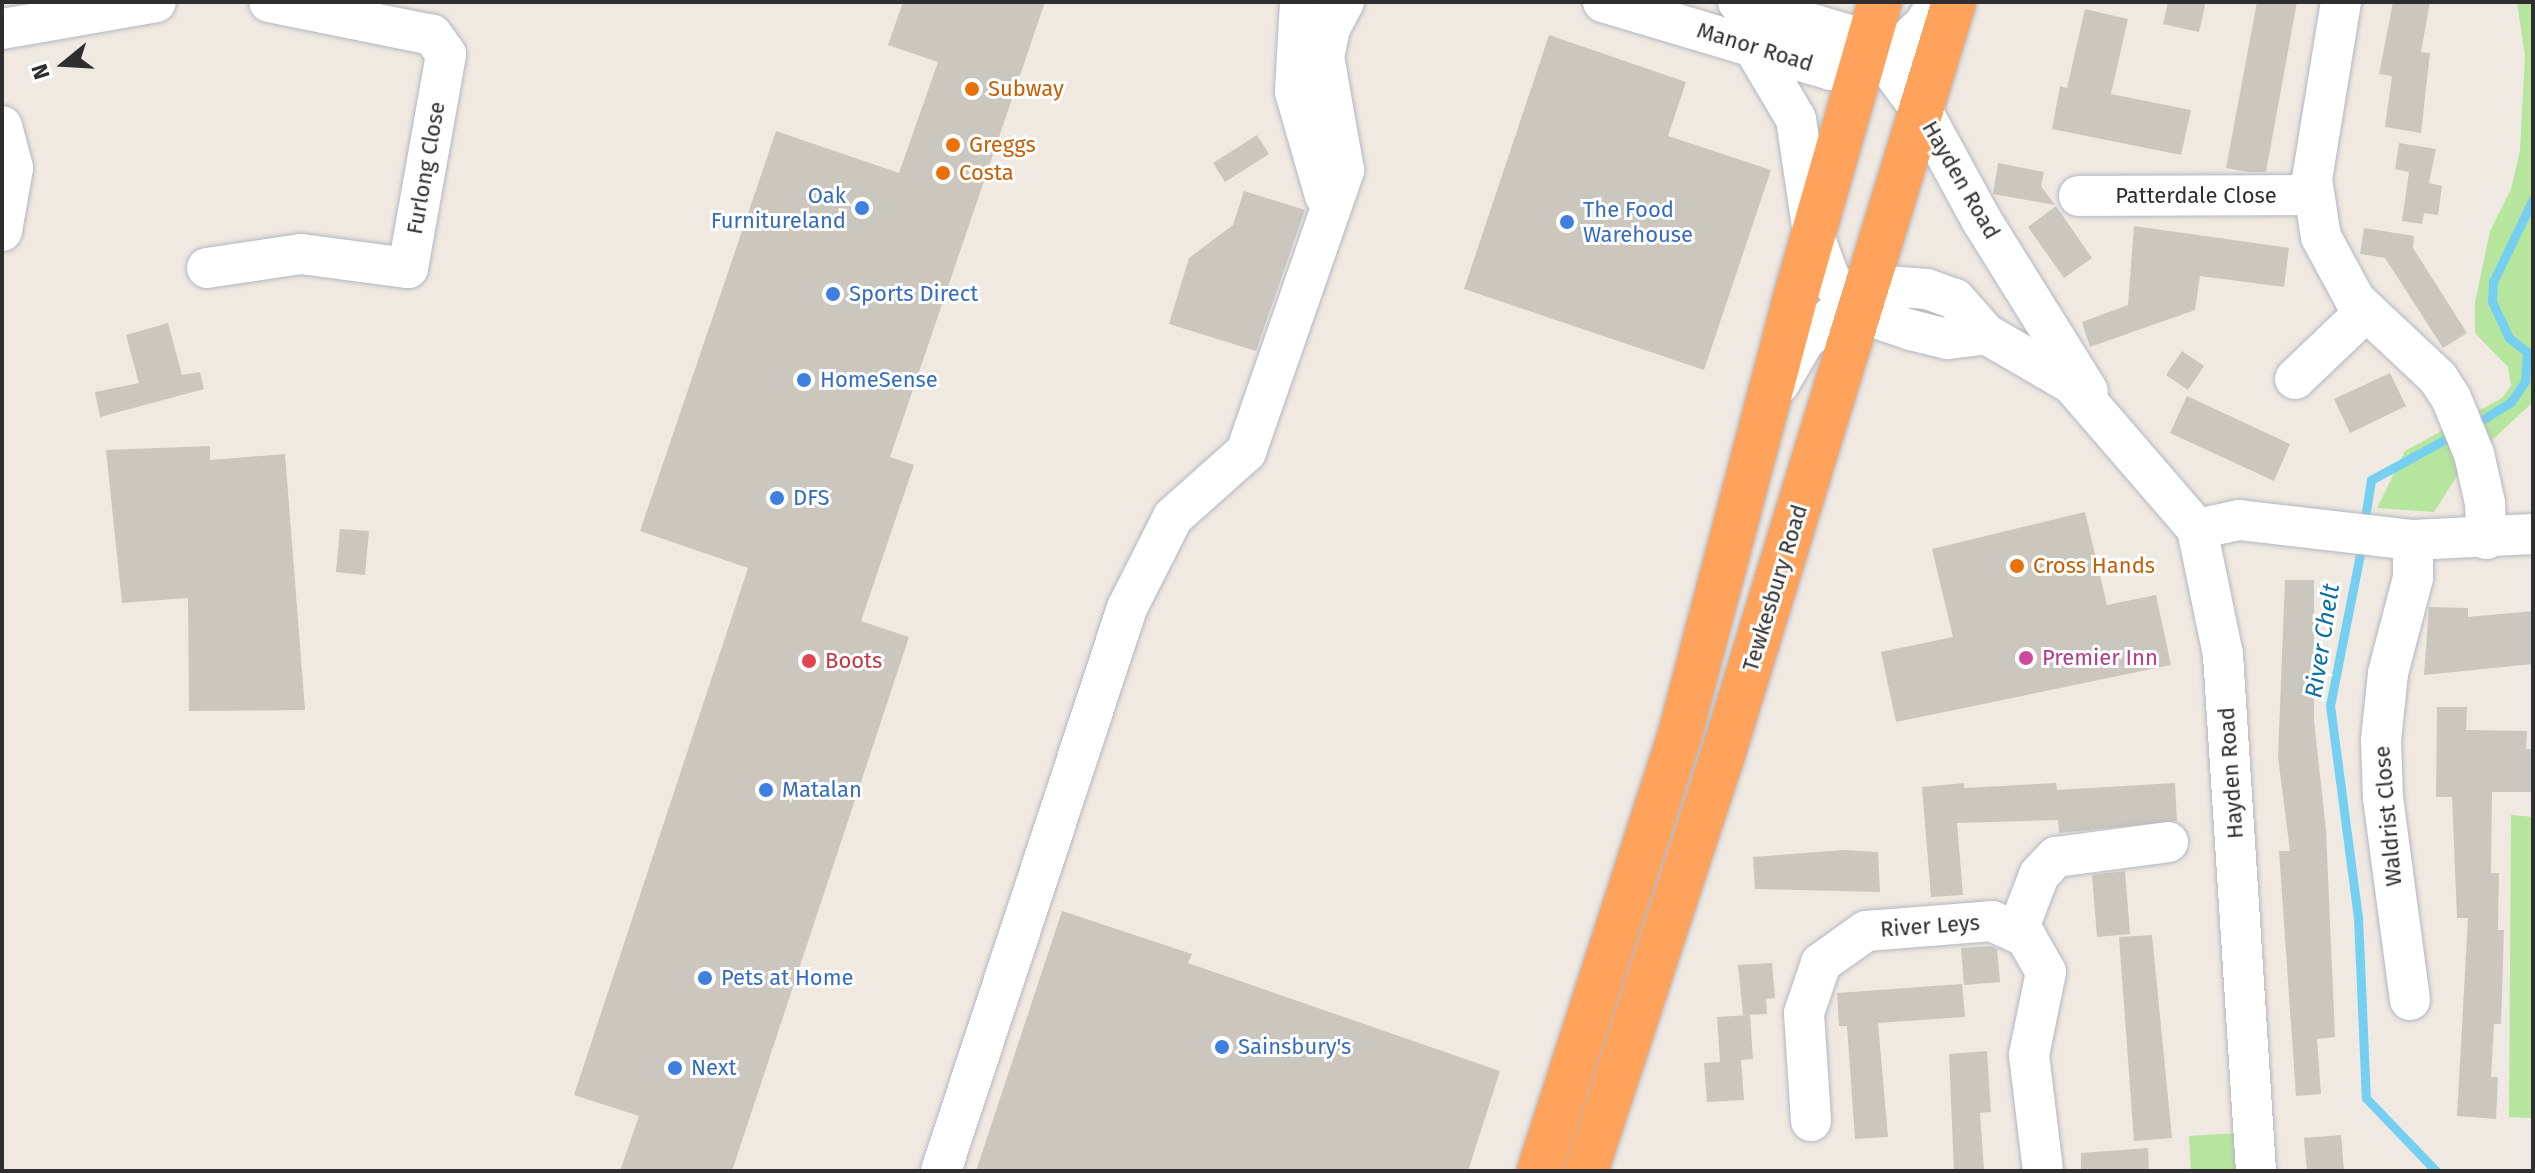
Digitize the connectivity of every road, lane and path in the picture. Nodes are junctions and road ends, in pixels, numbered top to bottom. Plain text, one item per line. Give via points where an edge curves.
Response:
1 (156, 2) edge
2 (269, 2) edge
3 (1300, 2) edge
4 (1344, 2) edge
5 (1603, 2) edge
6 (1738, 2) edge
7 (1880, 2) edge
8 (1938, 2) edge
9 (1954, 2) edge
10 (2341, 2) edge
11 (316, 7) edge
12 (2, 29) edge
13 (1754, 48) junction
14 (1871, 56) junction
15 (1922, 111) junction
16 (2, 126) edge
17 (2312, 195) junction
18 (2079, 196) dead end
19 (1327, 207) junction
20 (2, 228) edge
21 (1813, 233) junction
22 (1994, 238) junction
23 (207, 268) dead end
24 (1859, 302) junction
25 (2365, 312) junction
26 (1986, 334) junction
27 (2295, 379) dead end
28 (1764, 411) junction
29 (2101, 412) junction
30 (2197, 529) junction
31 (2533, 534) edge
32 (2402, 539) junction
33 (2486, 539) junction
34 (2168, 842) dead end
35 (2018, 930) junction
36 (2410, 1000) dead end
37 (1811, 1121) dead end
38 (941, 1171) edge
39 (1539, 1171) edge
40 (1586, 1171) edge
41 (2043, 1171) edge
42 (2256, 1171) edge

1 - 12 street
2 - 11 street, Furlong Close
3 - 19 street via 1295,92 1320,164
4 - 19 street via 1330,28 1324,57 1344,170
5 - 13 street, Manor Road
6 - 14 street, Manor Road
7 - 14 highway
8 - 14 street via 1913,38
9 - 15 highway, Tewkesbury Road
10 - 17 street
11 - 23 street, Furlong Close via 432,35 446,54 408,268 301,254
13 - 14 street, Manor Road via 1831,70
13 - 21 street via 1796,119
14 - 15 street
14 - 21 highway
15 - 22 street, Hayden Road
15 - 24 highway, Tewkesbury Road
16 - 20 street via 13,168
17 - 18 street, Patterdale Close
17 - 25 street via 2329,259
19 - 38 street via 1246,452 1173,517 1127,608
21 - 24 street via 1829,277
21 - 28 highway
22 - 26 street via 1999,278
22 - 29 street, Hayden Road
24 - 26 street via 1948,339
24 - 28 street via 1804,341
24 - 40 highway, Tewkesbury Road
25 - 27 street
25 - 33 street via 2427,366 2451,398 2474,454 2485,503
26 - 29 street, Hayden Road via 2072,384
28 - 39 highway via 1680,734
29 - 30 street, Hayden Road
30 - 32 street via 2239,520
30 - 42 street, Hayden Road via 2223,655
31 - 33 street
32 - 33 street
32 - 36 street, Waldrist Close via 2413,578 2388,673 2380,753
34 - 35 street via 2056,857 2039,875
35 - 37 street, River Leys via 1992,921 1885,927 1857,935 1834,950 1806,995
35 - 41 street via 2034,944 2046,972 2029,1055

